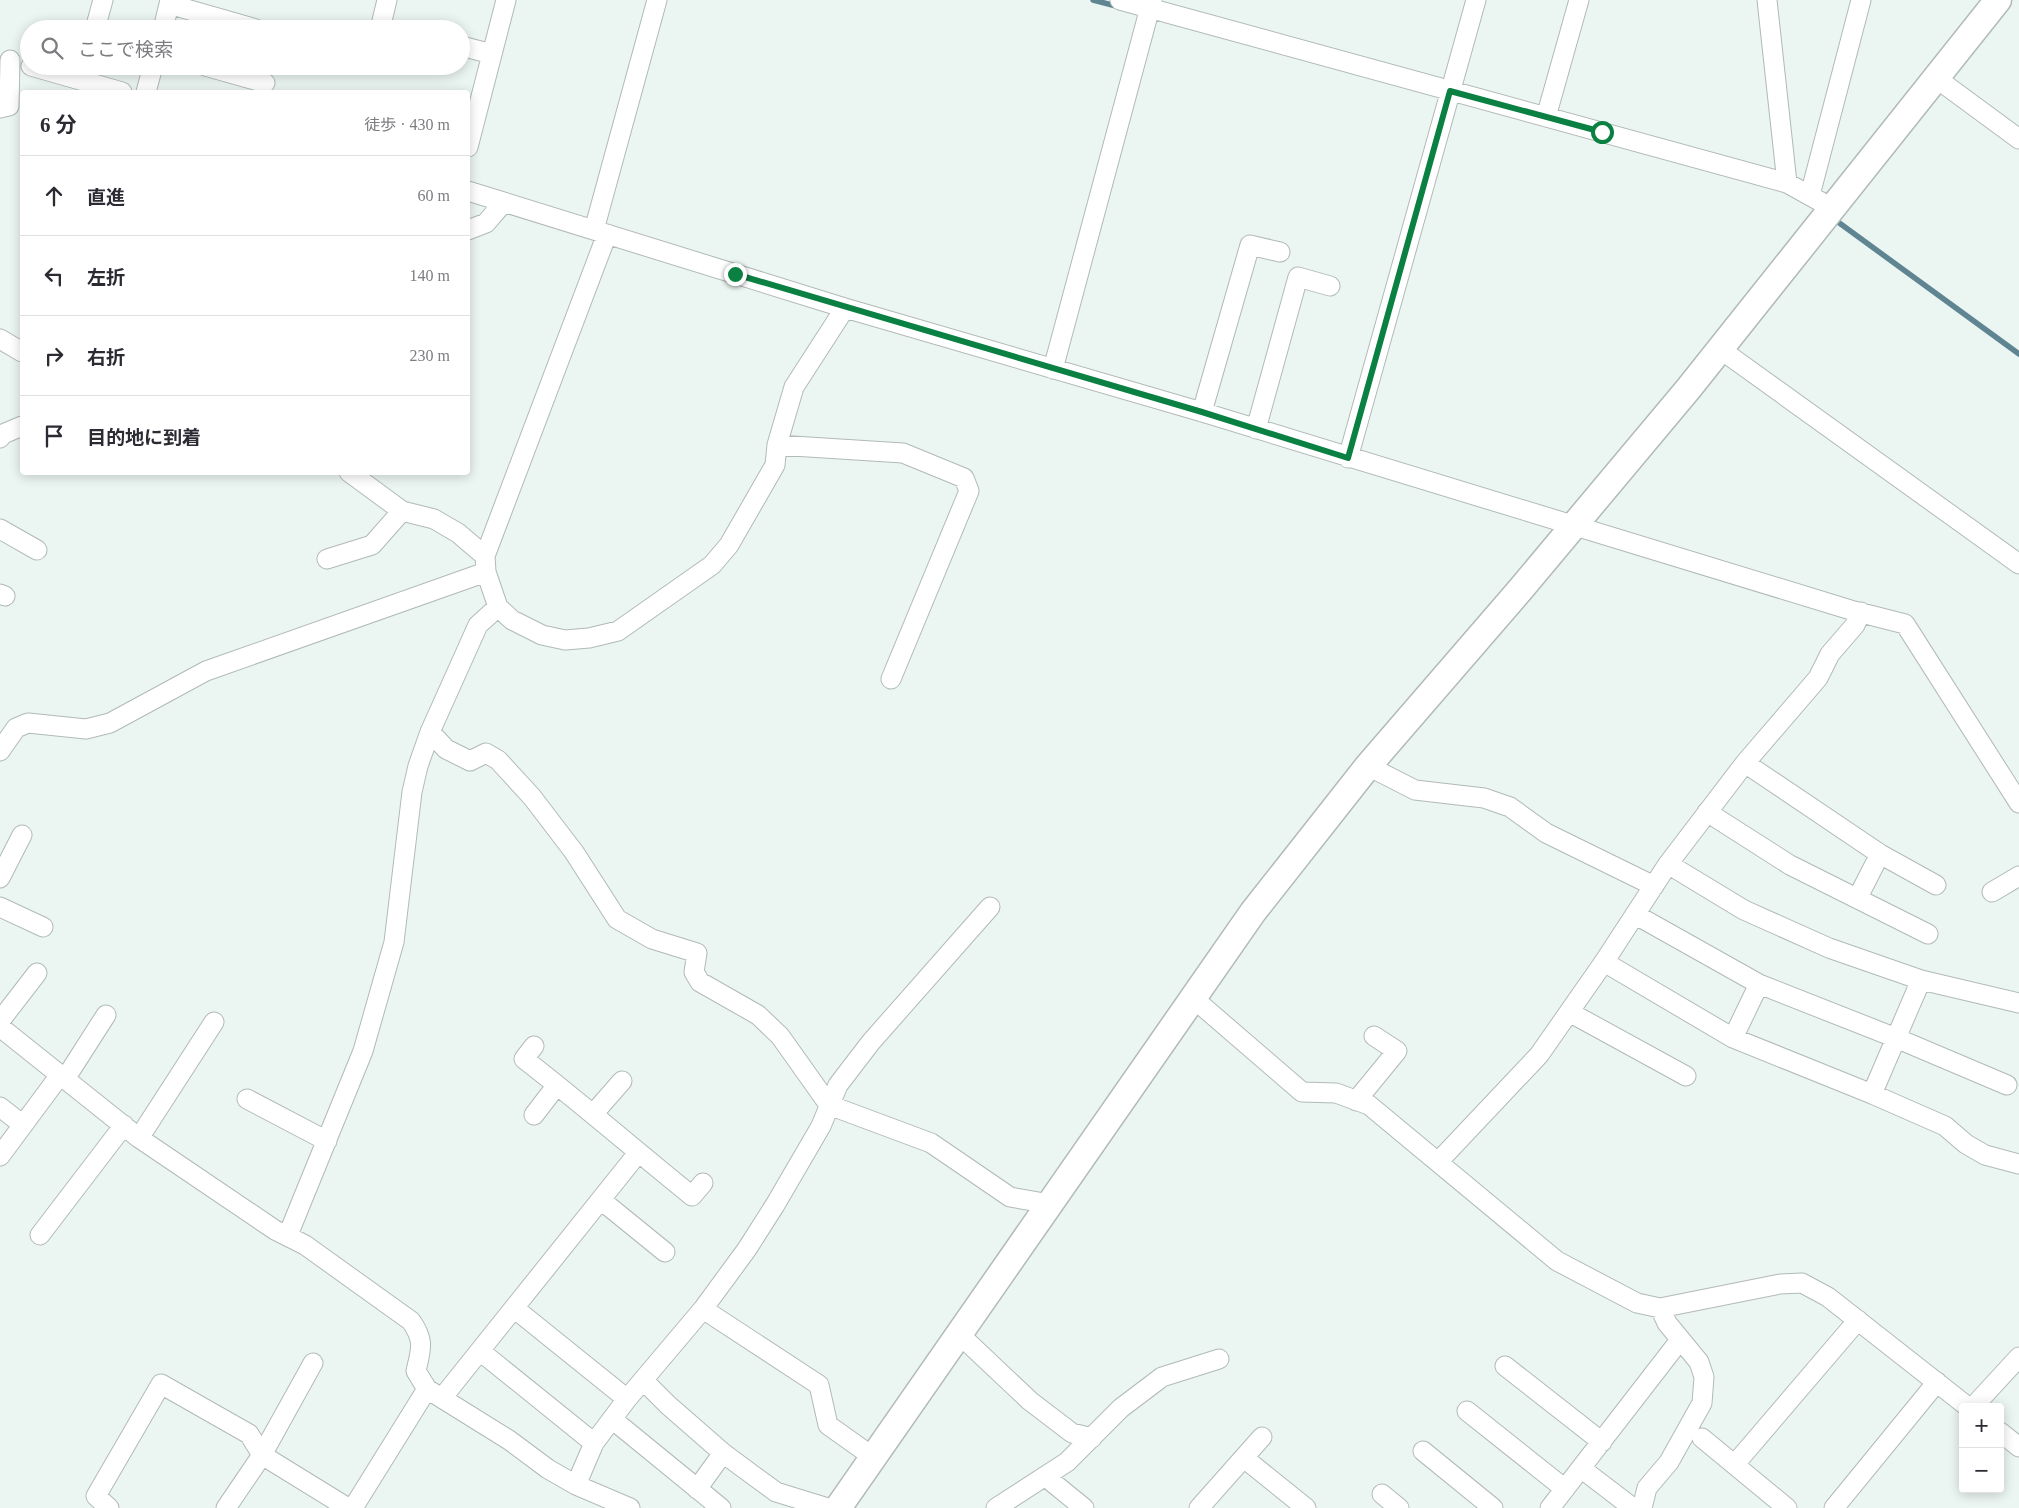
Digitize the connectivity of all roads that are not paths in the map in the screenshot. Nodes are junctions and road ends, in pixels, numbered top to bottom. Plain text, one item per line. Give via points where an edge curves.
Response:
1 (103, 0) edge
2 (387, 0) edge
3 (506, 0) edge
4 (657, 0) edge
5 (1120, 0) edge
6 (1476, 0) edge
7 (1579, 0) edge
8 (1767, 0) edge
9 (1861, 0) edge
10 (1998, 0) edge
11 (170, 2) edge
12 (1151, 4) edge
13 (98, 20) edge
14 (165, 20) edge
15 (227, 20) edge
16 (385, 20) edge
17 (470, 48) edge
18 (492, 54) junction
19 (5, 59) edge
20 (20, 63) edge
21 (85, 75) edge
22 (151, 75) edge
23 (237, 75) edge
24 (1936, 78) junction
25 (265, 83) dead end
26 (118, 90) edge
27 (147, 90) edge
28 (1450, 91) junction
29 (0, 108) edge
30 (1546, 117) junction
31 (470, 139) edge
32 (2019, 139) edge
33 (1787, 183) junction
34 (470, 192) edge
35 (1810, 195) junction
36 (504, 202) junction
37 (1832, 208) junction
38 (470, 229) edge
39 (601, 232) junction
40 (1280, 252) dead end
41 (1330, 286) dead end
42 (845, 308) junction
43 (0, 340) edge
44 (1720, 349) junction
45 (20, 351) edge
46 (1053, 368) junction
47 (1202, 412) junction
48 (20, 427) edge
49 (1256, 429) junction
50 (0, 438) edge
51 (777, 445) junction
52 (1348, 458) junction
53 (353, 475) edge
54 (402, 512) junction
55 (1575, 524) junction
56 (0, 529) edge
57 (37, 550) dead end
58 (327, 558) dead end
59 (486, 564) junction
60 (2019, 564) edge
61 (498, 607) junction
62 (1852, 610) junction
63 (891, 679) dead end
64 (430, 732) junction
65 (0, 751) edge
66 (1745, 763) junction
67 (1368, 766) junction
68 (2019, 803) edge
69 (1707, 812) junction
70 (22, 835) dead end
71 (1880, 854) junction
72 (1668, 864) junction
73 (2019, 876) edge
74 (0, 878) edge
75 (1936, 885) dead end
76 (1654, 886) junction
77 (1992, 892) dead end
78 (1858, 897) junction
79 (0, 907) edge
80 (990, 907) dead end
81 (1636, 914) junction
82 (42, 927) dead end
83 (1928, 934) dead end
84 (1604, 962) junction
85 (37, 974) dead end
86 (1921, 980) junction
87 (1759, 984) junction
88 (1193, 998) junction
89 (2019, 1003) edge
90 (1569, 1012) junction
91 (106, 1015) dead end
92 (0, 1021) edge
93 (214, 1022) dead end
94 (0, 1027) edge
95 (1374, 1036) dead end
96 (1733, 1038) junction
97 (1896, 1038) junction
98 (534, 1046) dead end
99 (1686, 1076) dead end
100 (63, 1077) junction
101 (622, 1081) dead end
102 (557, 1085) junction
103 (2007, 1085) dead end
104 (1872, 1094) junction
105 (247, 1099) dead end
106 (1356, 1101) junction
107 (828, 1105) junction
108 (0, 1107) edge
109 (594, 1113) junction
110 (534, 1115) dead end
111 (23, 1125) junction
112 (124, 1125) junction
113 (139, 1138) junction
114 (326, 1141) junction
115 (638, 1153) junction
116 (0, 1156) edge
117 (1438, 1162) junction
118 (2019, 1164) edge
119 (703, 1183) dead end
120 (601, 1200) junction
121 (1050, 1204) junction
122 (40, 1235) dead end
123 (288, 1235) junction
124 (665, 1252) dead end
125 (514, 1308) junction
126 (1660, 1308) junction
127 (703, 1309) junction
128 (1858, 1320) junction
129 (959, 1334) junction
130 (1680, 1340) junction
131 (480, 1351) junction
132 (2019, 1357) edge
133 (1219, 1359) dead end
134 (313, 1363) dead end
135 (1505, 1366) dead end
136 (643, 1380) junction
137 (1936, 1382) junction
138 (434, 1393) junction
139 (627, 1398) junction
140 (1963, 1403) edge
141 (1977, 1403) edge
142 (1467, 1411) dead end
143 (612, 1419) junction
144 (2004, 1435) edge
145 (1262, 1437) dead end
146 (1092, 1438) junction
147 (1702, 1438) dead end
148 (1602, 1442) junction
149 (594, 1443) junction
150 (2019, 1447) edge
151 (1423, 1451) dead end
152 (723, 1453) junction
153 (262, 1455) junction
154 (874, 1457) junction
155 (1244, 1458) junction
156 (1734, 1464) junction
157 (1582, 1469) junction
158 (1052, 1482) dead end
159 (576, 1485) junction
160 (697, 1489) junction
161 (1565, 1489) junction
162 (1382, 1494) dead end
163 (1206, 1505) edge
164 (1776, 1505) edge
165 (1488, 1506) edge
166 (109, 1508) edge
167 (226, 1508) edge
168 (348, 1508) edge
169 (353, 1508) edge
170 (630, 1508) edge
171 (721, 1508) edge
172 (828, 1508) edge
173 (838, 1508) edge
174 (996, 1508) edge
175 (1084, 1508) edge
176 (1306, 1508) edge
177 (1399, 1508) edge
178 (1550, 1508) edge
179 (1633, 1508) edge
180 (1642, 1508) edge
181 (1834, 1508) edge

1 - 13 street
2 - 16 street
3 - 18 street
4 - 39 street
5 - 12 street
6 - 28 street
7 - 30 street
8 - 33 street
9 - 35 street
10 - 24 street
11 - 14 street
11 - 15 street
12 - 28 street
12 - 46 street
17 - 18 street
18 - 31 street
19 - 20 street
19 - 29 street via 9,106
21 - 26 street
22 - 27 street
23 - 25 street
24 - 32 street
24 - 37 street
28 - 30 street
28 - 52 street
30 - 33 street
33 - 35 street
34 - 36 street
35 - 37 street
36 - 38 street via 486,223
36 - 39 street
37 - 44 street
39 - 42 street
39 - 59 street
40 - 47 street via 1250,245
41 - 49 street via 1298,278
42 - 46 street
42 - 51 street via 794,387
43 - 45 street
44 - 55 street
44 - 60 street
46 - 47 street
47 - 49 street
48 - 50 street
49 - 52 street
51 - 61 street via 775,465 729,545 712,565 618,631 564,640 542,635 512,620
51 - 63 street via 903,453 964,478 969,491
52 - 55 street
53 - 54 street
54 - 58 street via 372,546
54 - 59 street via 434,519 458,532
55 - 62 street
55 - 67 street
56 - 57 street
59 - 61 street
59 - 65 street via 206,671 110,723 86,729 28,723 16,728
61 - 64 street via 478,624
62 - 66 street via 1855,626 1830,654 1818,678
62 - 68 street via 1906,624
64 - 107 street via 446,748 470,761 486,754 498,760 532,797 574,852 617,920 652,939 697,952 694,972 700,982 758,1015 780,1036
64 - 114 street via 412,792 394,942 363,1051
66 - 69 street
66 - 71 street
67 - 76 street via 1415,790 1484,798 1510,807 1546,833
67 - 88 street via 1253,912
69 - 72 street
69 - 78 street via 1790,865
70 - 74 street
71 - 75 street
71 - 78 street
72 - 76 street
72 - 86 street via 1744,910 1829,948
73 - 77 street
76 - 81 street
78 - 83 street
79 - 82 street
80 - 107 street via 871,1042 838,1085
81 - 84 street
81 - 87 street
84 - 90 street
84 - 96 street
85 - 92 street
86 - 89 street
86 - 97 street
87 - 96 street
87 - 97 street
88 - 106 street via 1302,1092 1336,1093
88 - 121 street
90 - 99 street
90 - 117 street via 1539,1055
91 - 100 street
93 - 113 street
94 - 100 street
95 - 106 street via 1397,1051
96 - 104 street
97 - 103 street
97 - 104 street
98 - 102 street via 524,1059
100 - 111 street
100 - 112 street
101 - 109 street
102 - 109 street
102 - 110 street
104 - 118 street via 1945,1126 1966,1144 1986,1155
105 - 114 street
106 - 117 street via 1369,1105
107 - 121 street via 931,1142 1010,1197
107 - 127 street via 821,1126 775,1205
108 - 111 street
109 - 115 street
111 - 116 street
112 - 113 street
112 - 122 street
113 - 123 street via 275,1230
114 - 123 street
115 - 119 street via 692,1196
115 - 120 street
117 - 126 street via 1557,1261 1637,1303
120 - 124 street
120 - 125 street
121 - 129 street
123 - 138 street via 411,1321 420,1334 416,1371
125 - 131 street
125 - 139 street
126 - 128 street via 1780,1284 1802,1283 1828,1296
126 - 130 street
127 - 136 street
127 - 154 street via 819,1385 828,1425
128 - 137 street
128 - 156 street
129 - 146 street via 1030,1401 1072,1433
129 - 154 street
130 - 148 street
130 - 180 street via 1699,1362 1704,1377 1702,1403 1669,1462 1647,1488
131 - 138 street
131 - 149 street
132 - 141 street
133 - 146 street via 1162,1377 1121,1408
134 - 153 street
135 - 148 street
136 - 139 street
136 - 152 street
137 - 140 street
137 - 181 street
138 - 159 street
138 - 169 street
139 - 143 street
142 - 161 street
143 - 149 street
143 - 160 street
144 - 150 street
145 - 155 street
146 - 174 street via 1068,1462
147 - 156 street
148 - 157 street
149 - 159 street
151 - 165 street
152 - 160 street
152 - 172 street via 776,1492
153 - 166 street via 249,1434 161,1384 96,1496
153 - 167 street
153 - 168 street
154 - 173 street
155 - 163 street
155 - 176 street
156 - 164 street
157 - 161 street
157 - 179 street
158 - 175 street
159 - 170 street
160 - 171 street
161 - 178 street
162 - 177 street

